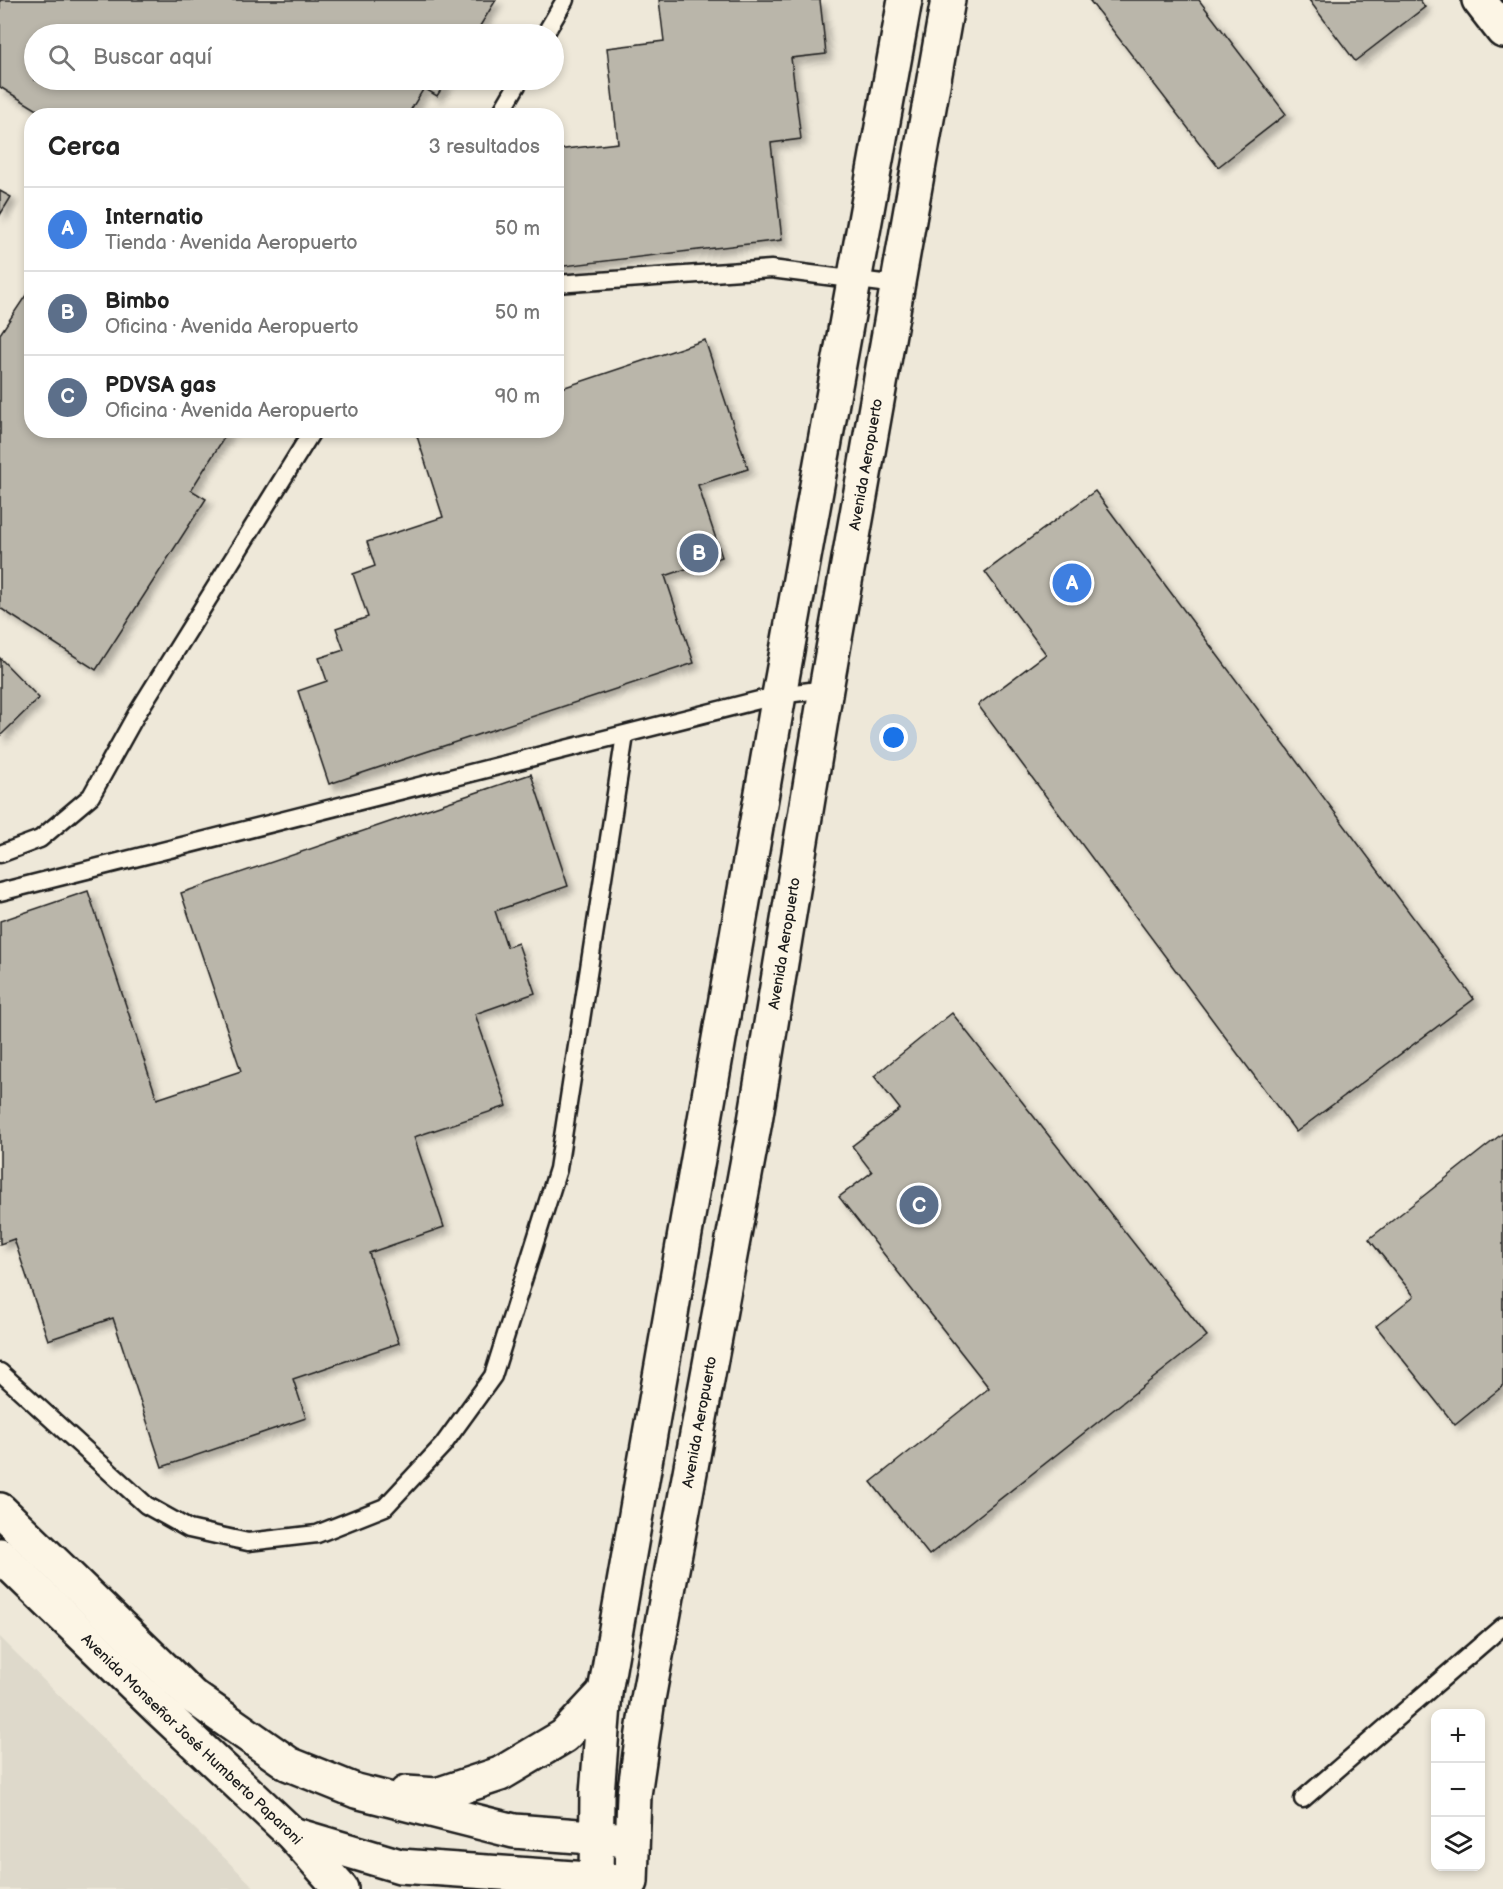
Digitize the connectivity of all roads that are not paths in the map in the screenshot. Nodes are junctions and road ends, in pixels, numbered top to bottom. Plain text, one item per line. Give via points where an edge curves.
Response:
1 (565, 0) edge
2 (905, 0) edge
3 (948, 0) edge
4 (1479, 0) edge
5 (551, 24) edge
6 (1503, 31) edge
7 (514, 90) edge
8 (504, 108) edge
9 (855, 278) junction
10 (564, 283) edge
11 (898, 285) junction
12 (308, 438) edge
13 (826, 689) junction
14 (779, 695) junction
15 (626, 735) junction
16 (0, 854) edge
17 (0, 891) edge
18 (0, 1372) edge
19 (0, 1510) edge
20 (0, 1555) edge
21 (1503, 1626) edge
22 (605, 1692) junction
23 (356, 1791) junction
24 (1303, 1799) dead end
25 (292, 1834) junction
26 (596, 1837) junction
27 (633, 1840) junction
28 (596, 1884) edge
29 (631, 1885) edge
30 (341, 1889) edge

1 - 5 lane
2 - 9 street
3 - 11 street, Avenida Aeropuerto
4 - 6 street
7 - 8 lane
9 - 10 lane via 771,268
9 - 11 lane
9 - 14 street
11 - 13 street, Avenida Aeropuerto
12 - 16 lane via 136,715 91,796 40,839
13 - 14 lane
13 - 27 street, Avenida Aeropuerto via 755,1121 648,1699 634,1795
14 - 15 lane
14 - 22 street
15 - 17 lane
15 - 18 lane via 560,1157 493,1376 443,1445 385,1507 317,1534 248,1542 189,1529 146,1505
19 - 23 street, Avenida Monseñor José Humberto Paparoni via 192,1696 289,1764
20 - 25 street, Avenida Monseñor José Humberto Paparoni
21 - 24 lane
22 - 23 street via 564,1736 500,1774 437,1795
22 - 26 street
23 - 26 street, Avenida Monseñor José Humberto Paparoni via 514,1831
25 - 28 street, Avenida Monseñor José Humberto Paparoni via 400,1866
25 - 30 street
26 - 27 street, Avenida Monseñor José Humberto Paparoni
26 - 28 street
27 - 29 street, Avenida Aeropuerto
28 - 29 street, Avenida Monseñor José Humberto Paparoni

